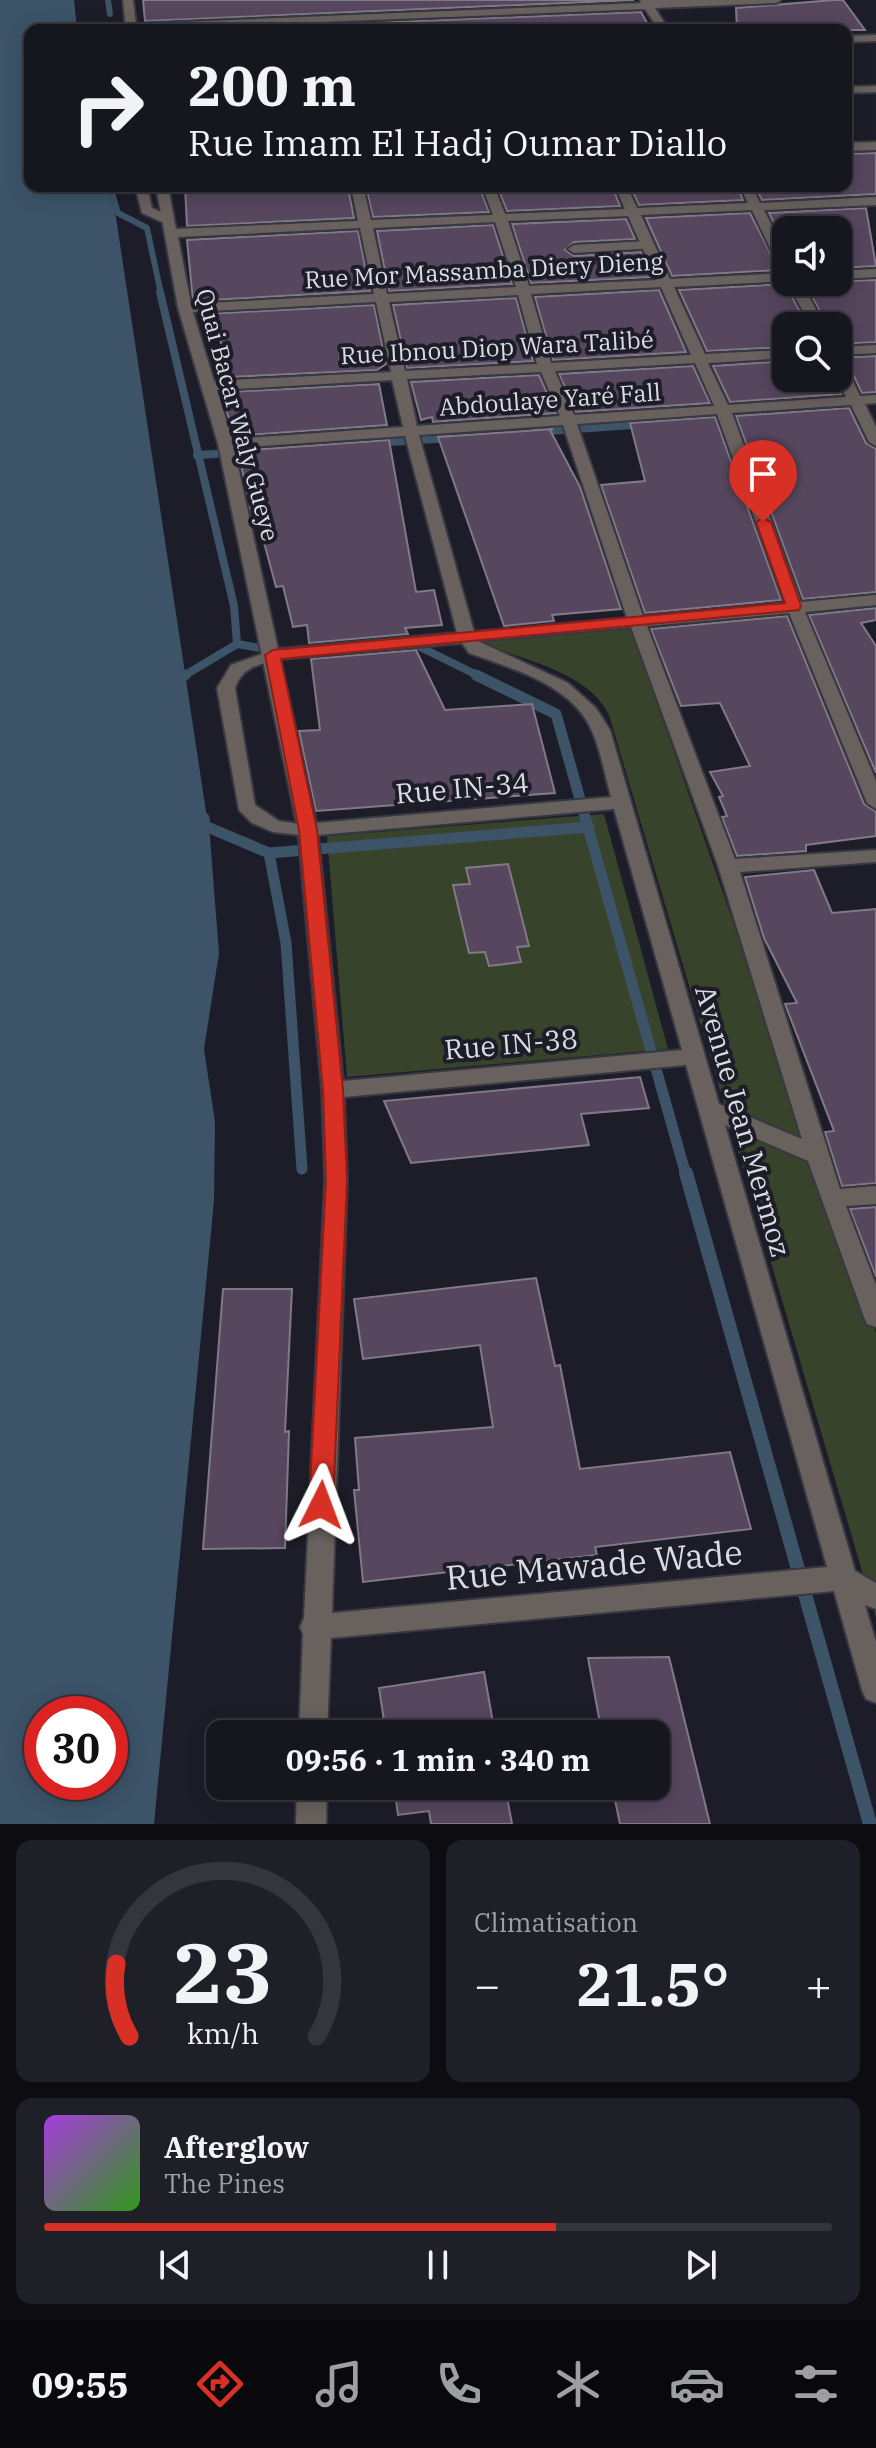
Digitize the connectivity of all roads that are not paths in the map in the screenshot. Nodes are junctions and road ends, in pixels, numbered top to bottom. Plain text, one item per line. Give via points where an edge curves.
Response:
1 (128, 0) edge
2 (427, 0) edge
3 (776, 0) edge
4 (647, 3) edge
5 (539, 10) edge
6 (432, 14) junction
7 (319, 19) edge
8 (130, 24) edge
9 (225, 24) edge
10 (436, 24) edge
11 (660, 24) edge
12 (876, 38) edge
13 (852, 39) edge
14 (876, 89) edge
15 (852, 90) edge
16 (876, 146) edge
17 (852, 147) edge
18 (142, 192) edge
19 (163, 192) edge
20 (359, 192) edge
21 (490, 192) edge
22 (624, 192) edge
23 (749, 192) edge
24 (876, 201) edge
25 (756, 207) junction
26 (634, 213) junction
27 (501, 219) junction
28 (367, 225) junction
29 (169, 227) junction
30 (772, 239) edge
31 (649, 245) junction
32 (574, 249) dead end
33 (876, 273) edge
34 (852, 274) edge
35 (772, 278) edge
36 (663, 283) junction
37 (521, 290) junction
38 (381, 298) junction
39 (185, 308) junction
40 (876, 349) edge
41 (852, 350) edge
42 (772, 355) edge
43 (699, 358) junction
44 (545, 365) junction
45 (399, 376) junction
46 (210, 386) junction
47 (850, 392) edge
48 (876, 399) edge
49 (854, 401) junction
50 (723, 410) junction
51 (569, 421) junction
52 (411, 432) junction
53 (876, 442) edge
54 (226, 444) junction
55 (876, 600) edge
56 (794, 606) junction
57 (637, 622) junction
58 (467, 638) junction
59 (273, 655) junction
60 (621, 802) junction
61 (876, 803) edge
62 (308, 830) junction
63 (876, 856) edge
64 (728, 866) junction
65 (694, 1057) junction
66 (333, 1090) junction
67 (710, 1109) junction
68 (819, 1156) junction
69 (876, 1195) edge
70 (831, 1198) junction
71 (876, 1317) edge
72 (843, 1578) junction
73 (876, 1597) edge
74 (314, 1627) junction
75 (876, 1690) edge
76 (313, 1720) edge
77 (312, 1800) edge
78 (311, 1824) edge

1 - 8 street
2 - 6 street
3 - 4 street
4 - 5 street
4 - 11 street
5 - 6 street
6 - 7 street
6 - 10 street
7 - 9 street
12 - 13 street
14 - 15 street
16 - 17 street
18 - 29 street via 146,210
19 - 29 street, Quai Bacar Waly Gueye
20 - 28 street
21 - 27 street, Avenue Jean Mermoz
22 - 26 street
23 - 25 street
24 - 25 street
25 - 26 street
25 - 30 street
26 - 27 street
26 - 31 street
27 - 28 street
27 - 37 street, Avenue Jean Mermoz
28 - 29 street
28 - 38 street
29 - 39 street, Quai Bacar Waly Gueye
31 - 32 street
31 - 36 street
33 - 34 street
35 - 36 street, Rue Mor Massamba Diery Dieng
36 - 37 street, Rue Mor Massamba Diery Dieng
36 - 43 street
37 - 38 street, Rue Mor Massamba Diery Dieng
37 - 44 street, Avenue Jean Mermoz
38 - 39 street, Rue Mor Massamba Diery Dieng
38 - 45 street
39 - 46 street, Quai Bacar Waly Gueye
40 - 41 street
42 - 43 street, Rue Ibnou Diop Wara Talibé
43 - 44 street, Rue Ibnou Diop Wara Talibé
43 - 50 street
44 - 45 street, Rue Ibnou Diop Wara Talibé
44 - 51 street, Avenue Jean Mermoz
45 - 46 street, Rue Ibnou Diop Wara Talibé
45 - 52 street
46 - 54 street, Quai Bacar Waly Gueye
47 - 49 street
48 - 49 street, Abdoulaye Yaré Fall
49 - 50 street, Abdoulaye Yaré Fall
49 - 53 street
50 - 51 street, Abdoulaye Yaré Fall
50 - 56 street
51 - 52 street, Abdoulaye Yaré Fall
51 - 57 street, Avenue Jean Mermoz
52 - 54 street, Abdoulaye Yaré Fall
52 - 58 street
54 - 59 street, Quai Bacar Waly Gueye
55 - 56 street
56 - 57 street
56 - 61 street
57 - 58 street
57 - 64 street, Avenue Jean Mermoz
58 - 59 street
58 - 60 street, Avenue Jean Mermoz via 475,649 564,686 586,703 601,730
59 - 62 street, Quai Bacar Waly Gueye
59 - 62 street, Rue IN-34 via 230,673 226,688 246,806 256,819 277,829
60 - 62 street, Rue IN-34
60 - 65 street, Avenue Jean Mermoz
62 - 66 street, Quai Bacar Waly Gueye
63 - 64 street
64 - 68 street, Avenue Jean Mermoz
65 - 66 street, Rue IN-38
65 - 67 street, Avenue Jean Mermoz
66 - 74 street, Quai Bacar Waly Gueye via 333,1292
67 - 68 street
67 - 72 street, Avenue Jean Mermoz
68 - 70 street, Avenue Jean Mermoz
69 - 70 street
70 - 71 street, Avenue Jean Mermoz
72 - 73 street
72 - 74 street, Rue Mawade Wade
72 - 75 street, Avenue Jean Mermoz
74 - 76 street, Quai Bacar Waly Gueye
77 - 78 street

